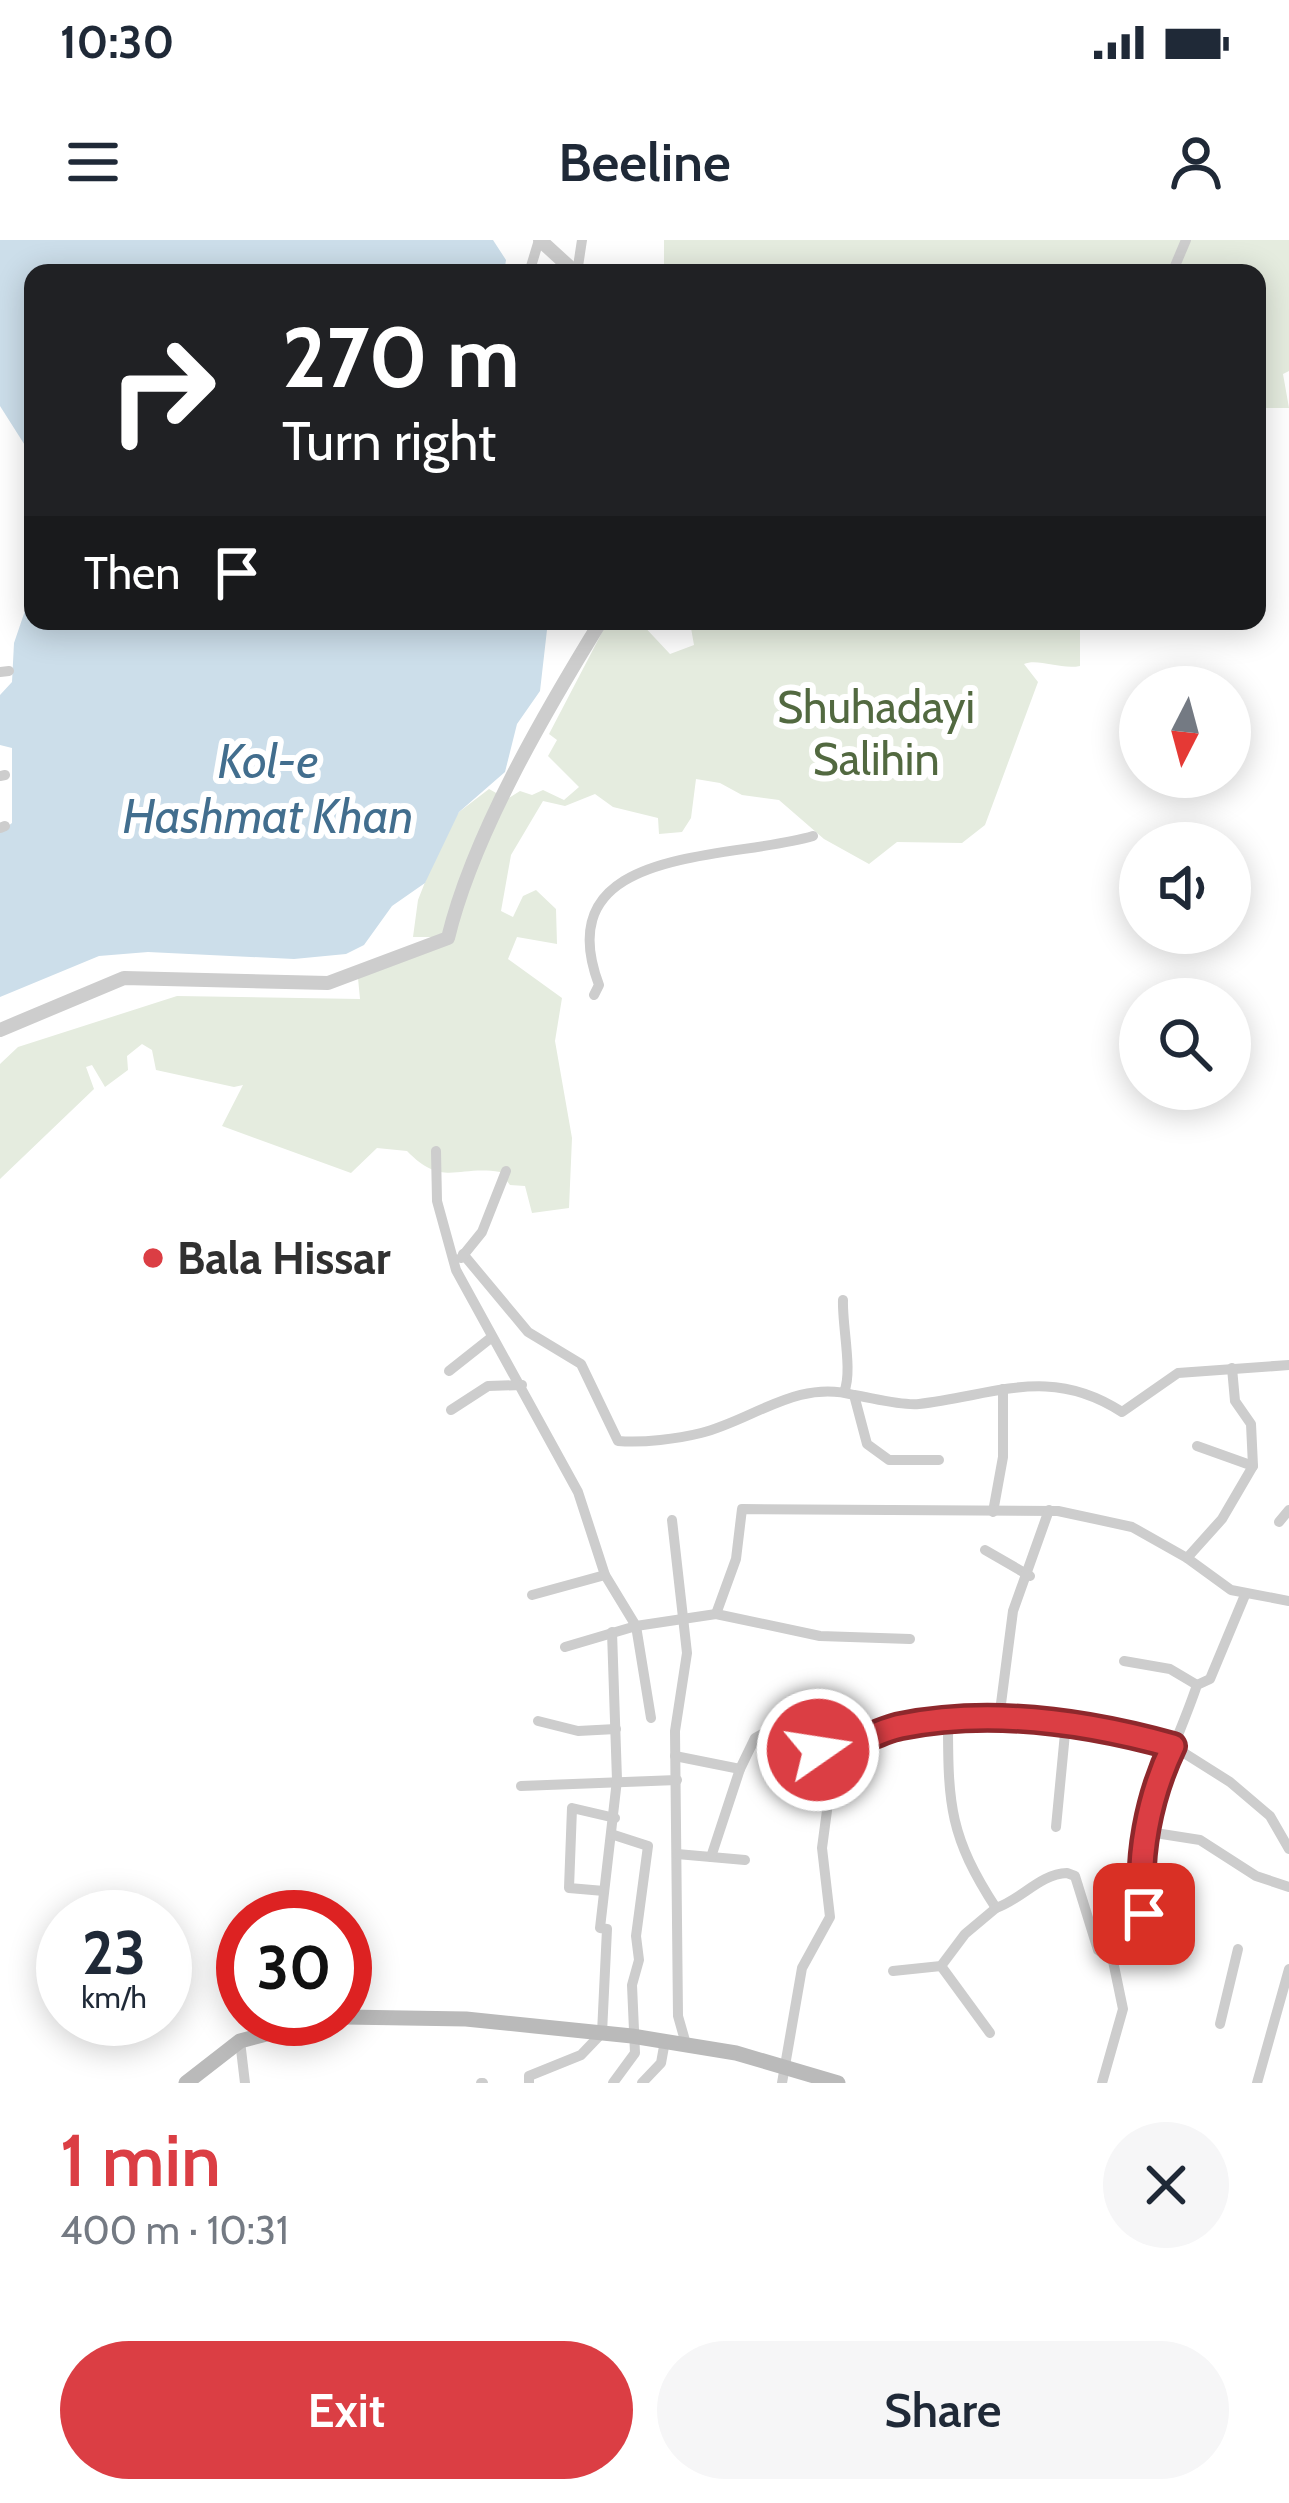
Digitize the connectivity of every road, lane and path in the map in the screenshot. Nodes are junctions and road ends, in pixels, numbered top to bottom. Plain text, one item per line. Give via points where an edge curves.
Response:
1 (539, 240) edge
2 (567, 264) edge
3 (596, 630) edge
4 (813, 836) dead end
5 (593, 995) dead end
6 (0, 1030) edge
7 (436, 1151) dead end
8 (506, 1171) dead end
9 (463, 1254) junction
10 (455, 1267) junction
11 (843, 1300) dead end
12 (492, 1337) junction
13 (1289, 1364) edge
14 (1232, 1368) junction
15 (449, 1371) dead end
16 (522, 1385) junction
17 (1004, 1389) junction
18 (849, 1394) junction
19 (451, 1410) dead end
20 (1197, 1446) dead end
21 (939, 1460) dead end
22 (1253, 1466) junction
23 (1049, 1510) junction
24 (1289, 1510) edge
25 (993, 1512) junction
26 (672, 1520) dead end
27 (1279, 1522) dead end
28 (985, 1550) dead end
29 (1187, 1558) junction
30 (605, 1575) junction
31 (1030, 1576) junction
32 (532, 1595) dead end
33 (1245, 1595) junction
34 (1289, 1601) edge
35 (716, 1614) junction
36 (685, 1622) junction
37 (636, 1626) junction
38 (612, 1632) junction
39 (910, 1639) dead end
40 (566, 1647) dead end
41 (1124, 1661) dead end
42 (1197, 1685) junction
43 (651, 1718) dead end
44 (999, 1718) junction
45 (538, 1721) dead end
46 (948, 1722) junction
47 (1066, 1723) junction
48 (616, 1729) junction
49 (1173, 1746) junction
50 (675, 1756) junction
51 (834, 1758) junction
52 (740, 1768) junction
53 (617, 1780) junction
54 (677, 1780) junction
55 (521, 1786) dead end
56 (615, 1818) junction
57 (1056, 1827) dead end
58 (1149, 1832) junction
59 (614, 1834) junction
60 (1289, 1849) edge
61 (677, 1854) junction
62 (712, 1857) junction
63 (745, 1860) dead end
64 (1289, 1887) edge
65 (604, 1892) junction
66 (996, 1908) junction
67 (1238, 1948) dead end
68 (1154, 1956) dead end
69 (941, 1966) junction
70 (1289, 1969) edge
71 (893, 1972) dead end
72 (372, 2017) edge
73 (1220, 2024) dead end
74 (602, 2032) junction
75 (990, 2033) dead end
76 (632, 2036) junction
77 (665, 2041) junction
78 (686, 2044) junction
79 (234, 2046) edge
80 (241, 2046) edge
81 (784, 2075) edge
82 (803, 2078) edge
83 (186, 2083) edge
84 (245, 2083) edge
85 (529, 2083) edge
86 (613, 2083) edge
87 (642, 2083) edge
88 (838, 2083) edge
89 (1102, 2083) edge
90 (1257, 2083) edge

1 - 2 street
3 - 6 street via 485,832 448,938 328,983 124,978
4 - 5 street via 669,860 606,891 590,928
7 - 10 street via 437,1202
8 - 9 street via 482,1232
9 - 10 street
9 - 18 street via 528,1332 581,1364 618,1441 699,1434 794,1396
10 - 12 street
11 - 18 street
12 - 15 street
12 - 16 street
13 - 14 street
14 - 17 street via 1164,1378 1122,1412 1048,1383
14 - 22 street via 1235,1402 1251,1424
16 - 19 street via 488,1386
16 - 30 street via 578,1492
17 - 18 street via 920,1404
17 - 25 street
18 - 21 street via 877,1452 889,1460
20 - 22 street
22 - 29 street
23 - 25 street
23 - 29 street via 1132,1527
23 - 31 street
24 - 27 street
25 - 35 street via 742,1509 736,1559
26 - 36 street
28 - 31 street
29 - 33 street
30 - 32 street
30 - 37 street
31 - 44 street via 1013,1611
33 - 34 street
33 - 42 street via 1210,1679
35 - 36 street
35 - 39 street via 820,1636
36 - 37 street
36 - 50 street
37 - 38 street
37 - 43 street
38 - 40 street
38 - 48 street
41 - 42 street via 1170,1669
42 - 49 street
44 - 46 street
44 - 47 street
45 - 48 street
46 - 51 street via 899,1726
46 - 66 street via 950,1819
47 - 49 street
47 - 57 street
48 - 53 street
49 - 58 street via 1155,1788
49 - 60 street via 1250,1798
50 - 52 street
50 - 54 street
51 - 52 street via 770,1729 755,1738
51 - 81 street via 822,1848 830,1917 802,1968
52 - 62 street
53 - 54 street
53 - 55 street
53 - 56 street
54 - 61 street
56 - 59 street
56 - 65 street via 572,1808 569,1888
58 - 64 street via 1200,1840
58 - 68 street via 1138,1877
59 - 65 street
59 - 76 street via 648,1846
61 - 62 street
61 - 78 street via 678,2017
62 - 63 street
65 - 74 street
66 - 69 street
66 - 89 street via 1057,1873 1075,1876 1098,1950 1113,1961 1121,1983 1117,2044
67 - 73 street
69 - 71 street
69 - 75 street
70 - 90 street
72 - 74 main road
74 - 76 main road
74 - 85 street via 581,2055 529,2076
76 - 77 main road
76 - 86 street via 634,2053
77 - 78 main road
77 - 87 street via 661,2063
78 - 81 main road
79 - 83 main road
80 - 84 street
81 - 82 main road
82 - 88 main road

